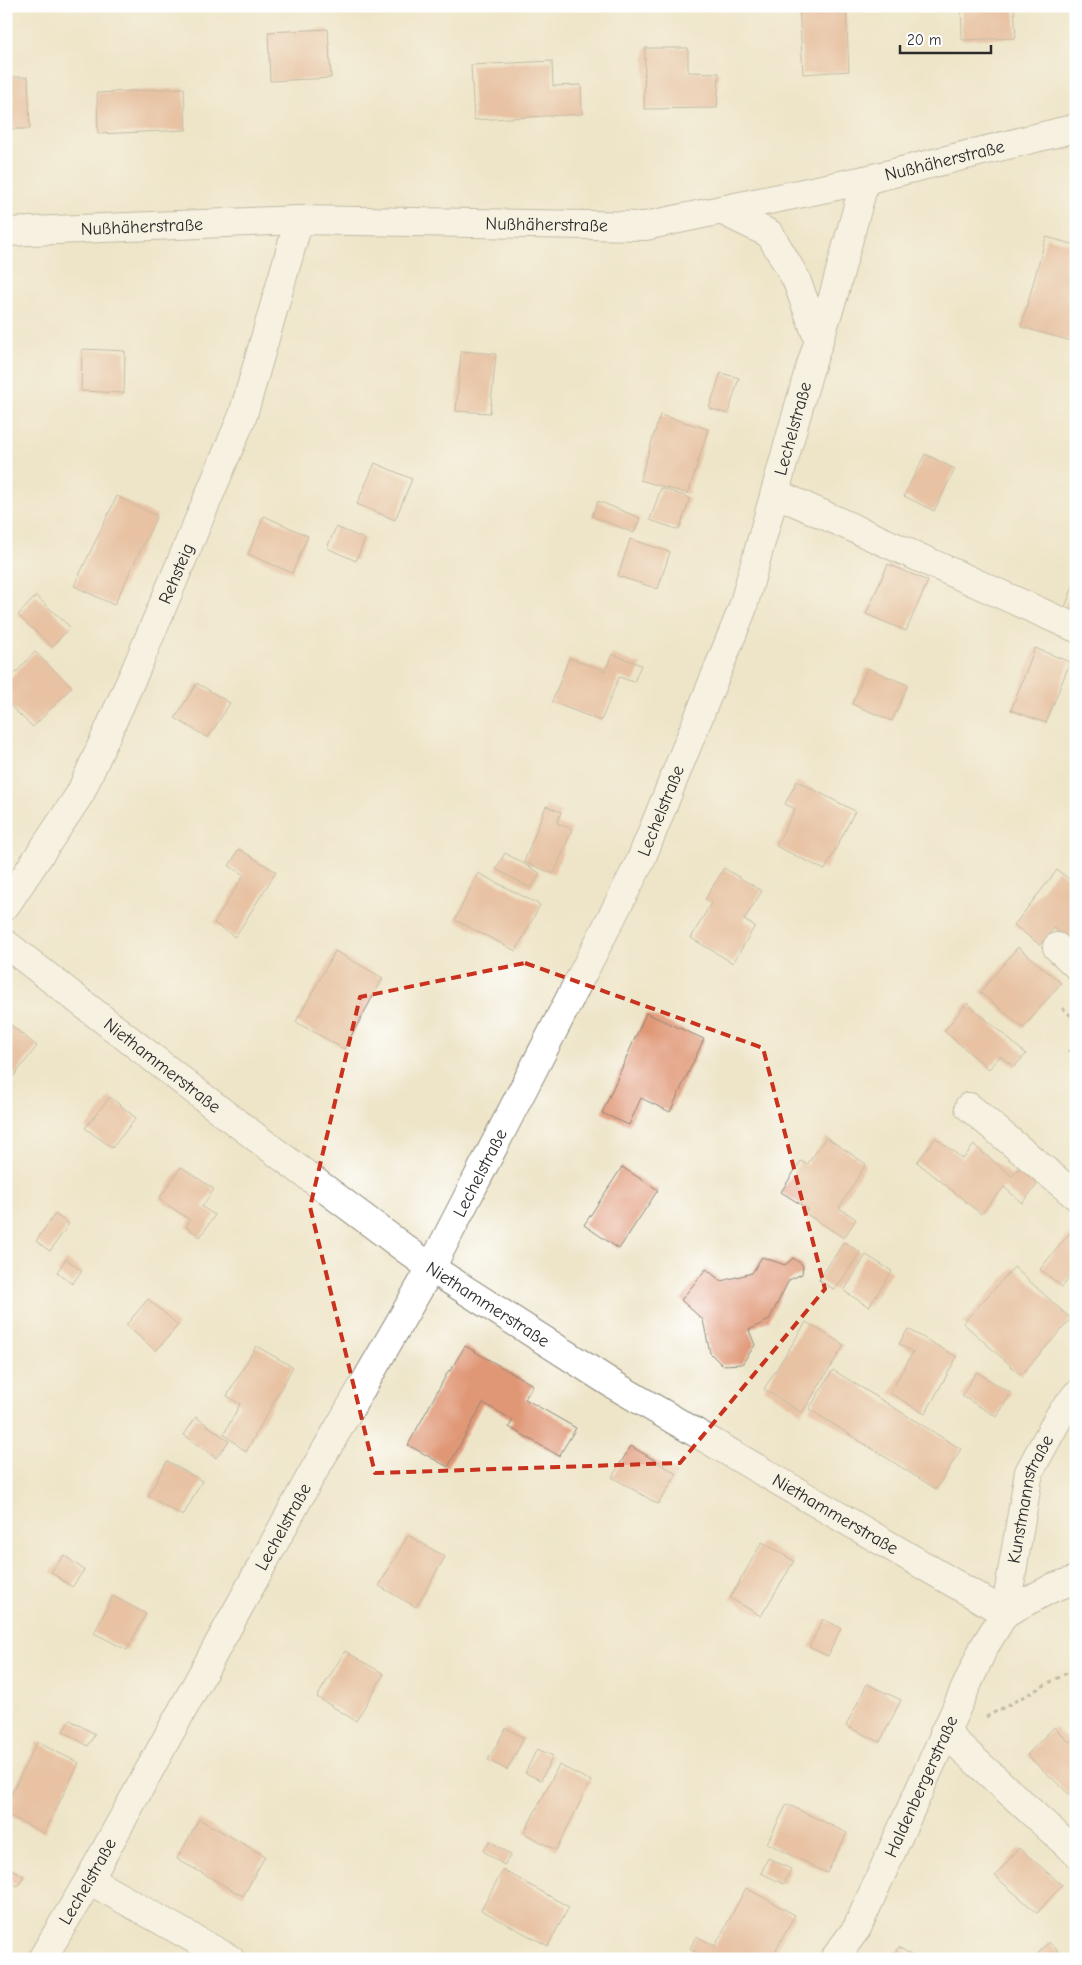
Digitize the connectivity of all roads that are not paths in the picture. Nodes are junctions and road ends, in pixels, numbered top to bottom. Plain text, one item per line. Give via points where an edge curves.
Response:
1 (1076, 128) edge
2 (865, 180) junction
3 (721, 210) junction
4 (299, 220) junction
5 (6, 232) edge
6 (819, 342) junction
7 (775, 492) junction
8 (1076, 628) edge
9 (6, 905) edge
10 (6, 944) edge
11 (969, 1106) dead end
12 (1076, 1196) edge
13 (431, 1268) junction
14 (1076, 1395) edge
15 (1076, 1580) edge
16 (1005, 1614) junction
17 (944, 1732) junction
18 (1076, 1853) edge
19 (89, 1880) junction
20 (42, 1959) edge
21 (230, 1959) edge
22 (834, 1959) edge

1 - 2 street, Nußhäherstraße
2 - 3 street, Nußhäherstraße
2 - 6 street, Lechelstraße
3 - 4 street, Nußhäherstraße via 645,226
3 - 6 street via 770,234 796,279
4 - 5 street, Nußhäherstraße
4 - 9 street, Rehsteig via 242,414 136,669 80,794
6 - 7 street, Lechelstraße
7 - 8 street
7 - 13 street, Lechelstraße via 742,610 640,862
10 - 13 street, Niethammerstraße
11 - 12 street
13 - 16 street, Niethammerstraße via 614,1385
13 - 19 street, Lechelstraße via 312,1474
14 - 16 street, Kunstmannstraße via 1060,1415 1029,1472
15 - 16 street via 1054,1587
16 - 17 street, Haldenbergerstraße via 984,1647
17 - 18 street
17 - 22 street, Haldenbergerstraße via 857,1928
19 - 20 street, Lechelstraße
19 - 21 street

